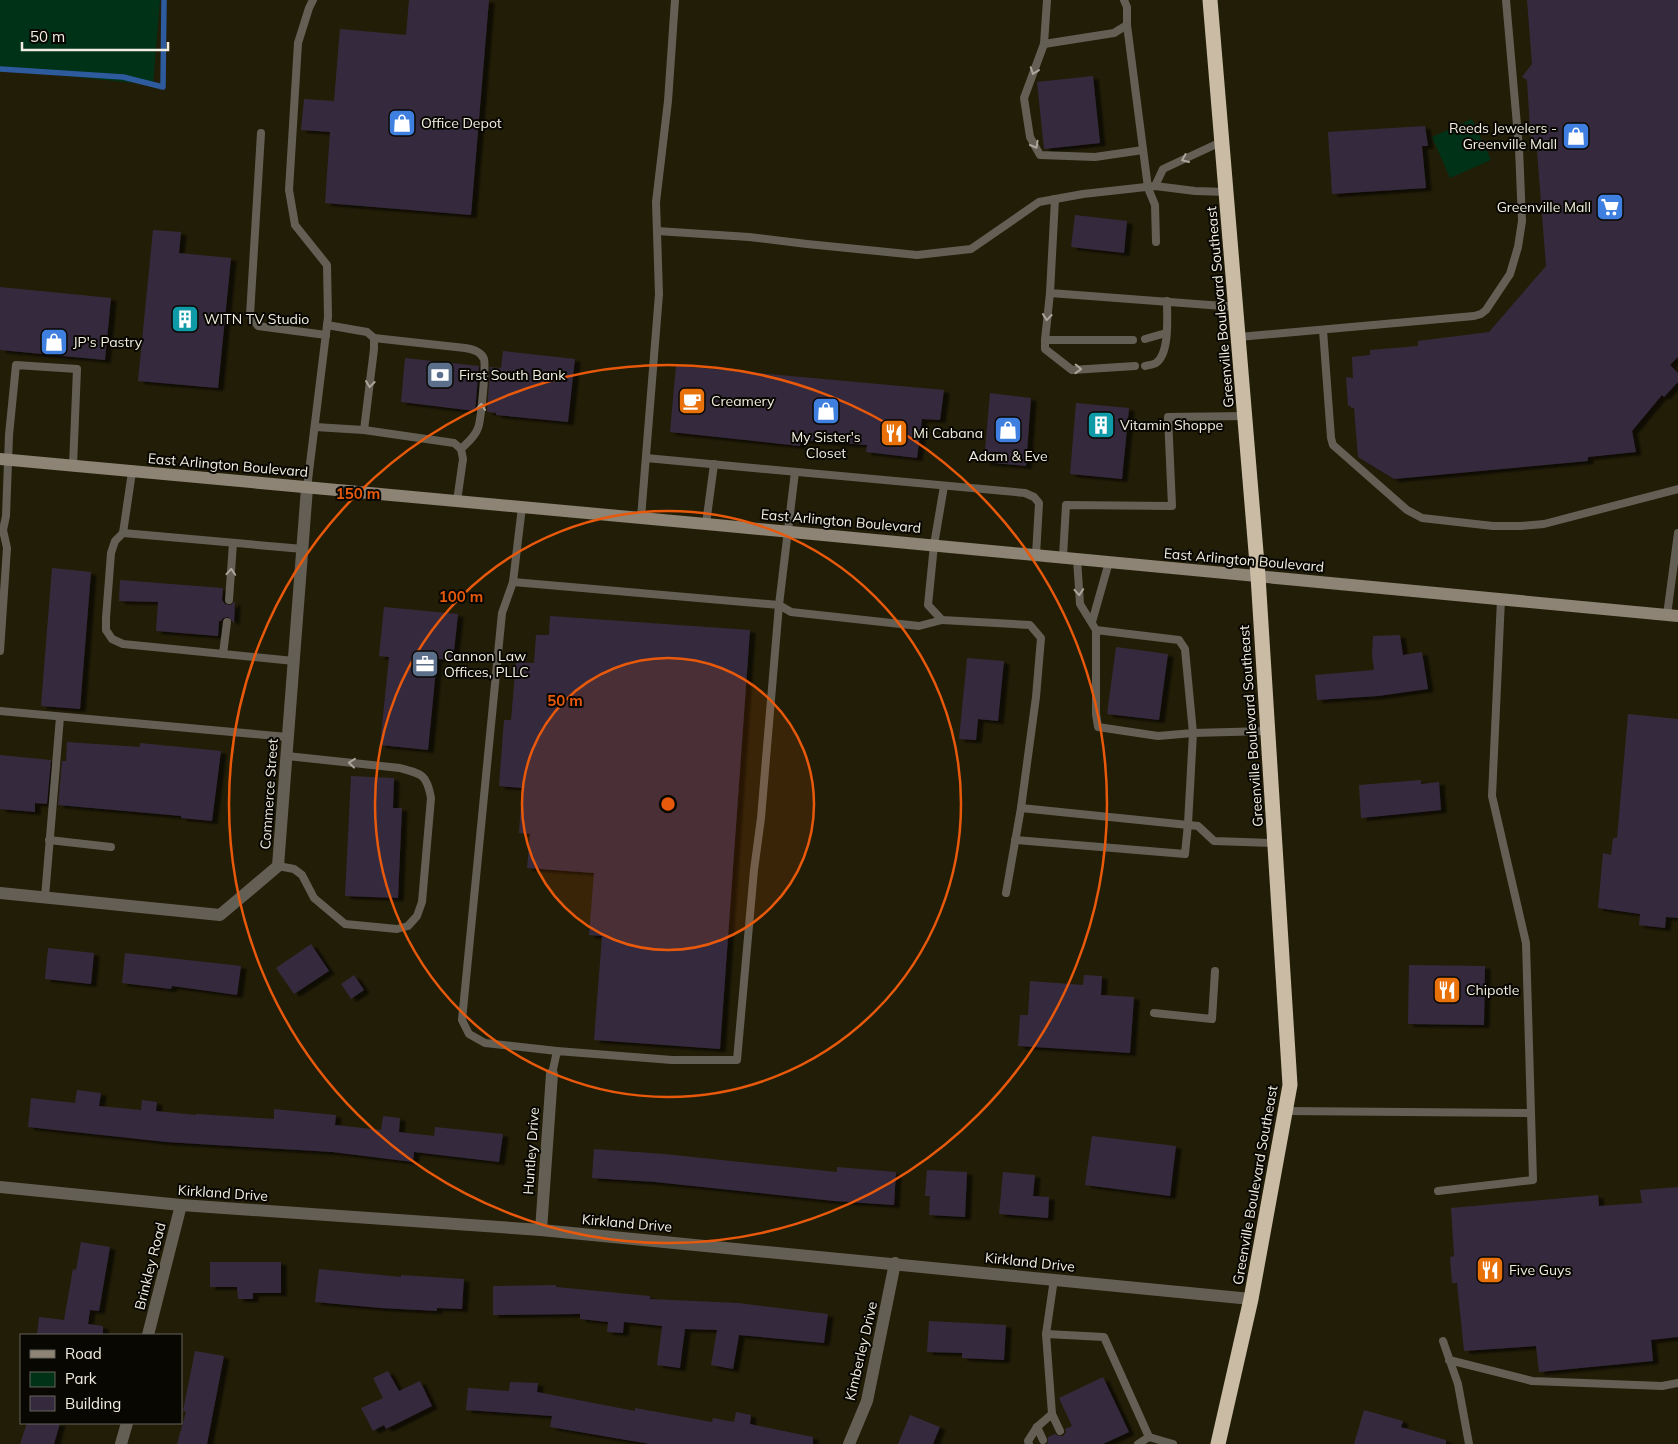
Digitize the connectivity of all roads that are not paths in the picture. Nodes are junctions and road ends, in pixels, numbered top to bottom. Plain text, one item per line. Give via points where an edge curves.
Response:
1 (314, 0) edge
2 (675, 0) edge
3 (1047, 0) edge
4 (1124, 0) edge
5 (1210, 0) edge
6 (1506, 0) edge
7 (1127, 24) junction
8 (1044, 44) junction
9 (261, 133) dead end
10 (1223, 141) junction
11 (1143, 150) junction
12 (1152, 187) junction
13 (1227, 192) junction
14 (1056, 199) junction
15 (657, 232) junction
16 (1156, 242) dead end
17 (1050, 293) junction
18 (1167, 302) junction
19 (1236, 307) junction
20 (327, 325) junction
21 (1323, 330) junction
22 (1166, 333) junction
23 (326, 335) junction
24 (1239, 337) junction
25 (374, 338) junction
26 (1145, 339) dead end
27 (1045, 340) junction
28 (1133, 340) dead end
29 (1135, 366) dead end
30 (1145, 366) dead end
31 (1246, 416) junction
32 (315, 427) junction
33 (364, 430) junction
34 (461, 449) junction
35 (646, 458) junction
36 (4, 460) edge
37 (714, 464) junction
38 (72, 466) junction
39 (132, 472) junction
40 (795, 472) junction
41 (944, 486) junction
42 (307, 488) junction
43 (1678, 489) edge
44 (458, 501) junction
45 (522, 507) junction
46 (641, 518) junction
47 (706, 524) junction
48 (1, 531) edge
49 (787, 531) junction
50 (123, 533) junction
51 (1678, 533) edge
52 (233, 543) junction
53 (934, 545) junction
54 (303, 549) junction
55 (1036, 555) junction
56 (1062, 557) junction
57 (1077, 559) junction
58 (1108, 562) junction
59 (1258, 576) junction
60 (513, 582) junction
61 (1501, 599) junction
62 (229, 600) dead end
63 (779, 605) junction
64 (1672, 615) edge
65 (942, 620) junction
66 (227, 622) dead end
67 (1092, 622) junction
68 (1096, 630) junction
69 (0, 651) edge
70 (223, 654) junction
71 (294, 661) junction
72 (0, 711) edge
73 (60, 716) junction
74 (1267, 731) junction
75 (1193, 733) junction
76 (288, 737) junction
77 (287, 756) junction
78 (1021, 808) junction
79 (1188, 824) junction
80 (50, 840) junction
81 (1015, 840) junction
82 (1274, 843) junction
83 (110, 847) dead end
84 (278, 866) junction
85 (0, 892) edge
86 (1006, 893) dead end
87 (45, 897) junction
88 (1215, 971) dead end
89 (1154, 1013) dead end
90 (557, 1051) junction
91 (552, 1074) joint
92 (1285, 1110) junction
93 (1531, 1113) junction
94 (0, 1187) edge
95 (1438, 1191) dead end
96 (181, 1205) junction
97 (541, 1230) junction
98 (895, 1264) junction
99 (1054, 1279) junction
100 (1251, 1299) junction
101 (148, 1334) edge
102 (1046, 1334) junction
103 (1443, 1341) dead end
104 (1449, 1360) junction
105 (1678, 1383) edge
106 (1052, 1414) junction
107 (126, 1424) edge
108 (1037, 1427) junction
109 (1060, 1431) dead end
110 (1149, 1437) junction
111 (1043, 1440) dead end
112 (121, 1444) edge
113 (849, 1444) edge
114 (1029, 1444) edge
115 (1138, 1444) edge
116 (1173, 1444) edge
117 (1218, 1444) edge
118 (1470, 1444) edge

1 - 20 lane via 298,43 289,190 295,225 327,265
2 - 15 lane via 656,202
3 - 8 lane
4 - 7 lane via 1128,7
5 - 10 highway, Greenville Boulevard Southeast
6 - 21 lane via 1522,212 1518,247 1510,274 1481,314
7 - 8 lane via 1114,33
7 - 11 lane
8 -> 11 lane via 1024,98 1030,137 1040,155 1094,156
9 - 23 lane via 250,315 258,326
10 -> 12 lane via 1163,169
10 - 13 highway, Greenville Boulevard Southeast
11 - 12 lane
12 - 13 lane
12 - 14 lane
12 - 16 lane
13 - 19 highway, Greenville Boulevard Southeast
14 - 15 lane via 1039,202 970,249 917,255 749,237
14 - 17 lane
15 - 35 lane via 660,294
17 - 18 lane
17 -> 27 lane
18 - 19 lane
18 - 22 lane
19 - 24 highway, Greenville Boulevard Southeast
20 - 23 lane
20 - 25 lane via 367,332
21 - 24 lane
21 - 43 lane via 1333,445 1415,515 1493,526 1544,524
22 - 26 lane
22 - 30 lane via 1164,354 1156,363
23 - 32 lane
24 - 31 highway, Greenville Boulevard Southeast
25 -> 33 lane
34 -> 25 lane via 478,428 484,358 478,351 465,348
27 - 28 lane
27 -> 29 lane via 1045,349 1072,370
31 - 56 lane via 1168,417 1172,506 1066,505
31 - 59 highway, Greenville Boulevard Southeast
32 - 33 lane
32 - 42 lane
33 - 34 lane via 454,442
34 - 44 lane
35 - 37 lane
35 - 46 lane
36 - 38 main road, East Arlington Boulevard
36 - 38 lane via 16,365 77,369
36 - 48 lane via 6,516
37 - 40 lane
37 - 47 lane
38 - 39 main road, East Arlington Boulevard
39 - 42 main road, East Arlington Boulevard
39 - 50 lane
40 - 41 lane
40 - 49 lane
41 - 53 lane
41 - 55 lane via 1025,493 1034,497 1039,503
42 - 44 main road, East Arlington Boulevard
42 - 54 street, Commerce Street
44 - 45 main road, East Arlington Boulevard
45 - 46 main road, East Arlington Boulevard
45 - 60 lane
46 - 47 main road, East Arlington Boulevard
47 - 49 main road, East Arlington Boulevard
48 - 69 lane via 7,548
49 - 53 main road, East Arlington Boulevard
49 - 63 lane
50 - 52 lane
50 - 70 lane via 115,541 111,553 106,630 112,639 123,644
51 - 64 lane
52 - 54 lane
62 -> 52 lane
53 - 55 main road, East Arlington Boulevard
53 - 65 lane via 928,605
54 - 71 street, Commerce Street
55 - 56 main road, East Arlington Boulevard
56 - 57 main road, East Arlington Boulevard
57 - 58 main road, East Arlington Boulevard
57 -> 67 lane via 1080,604
58 - 59 main road, East Arlington Boulevard
58 - 67 lane
59 - 61 main road, East Arlington Boulevard
59 - 74 highway, Greenville Boulevard Southeast
60 - 63 lane
60 - 90 lane via 502,613 462,1020 470,1034 485,1043
61 - 64 main road, East Arlington Boulevard
61 - 93 lane via 1492,796 1526,943
63 - 65 lane via 791,612 919,626
63 - 90 lane via 737,1060 672,1060
65 - 78 lane via 1030,625 1041,638
66 - 70 lane
67 - 68 lane
68 - 75 lane via 1179,640 1185,649
68 - 75 lane via 1098,727 1158,736
70 - 71 lane
71 - 76 street, Commerce Street
72 - 73 lane
73 - 76 lane
73 - 80 lane
74 - 75 lane
74 - 82 highway, Greenville Boulevard Southeast
75 - 79 lane
76 - 77 street, Commerce Street
77 - 84 street, Commerce Street
84 -> 77 lane via 294,869 302,875 314,898 345,924 397,929 408,926 417,916 422,902 431,798 428,782 418,773 400,768
78 - 79 lane
78 - 81 lane
79 - 81 lane via 1185,854
79 - 82 lane via 1198,826 1214,841
80 - 83 lane
80 - 87 lane
81 - 86 lane
82 - 92 highway, Greenville Boulevard Southeast via 1290,1085
84 - 87 street, Commerce Street via 220,915
85 - 87 street, Commerce Street
88 - 89 lane via 1212,1019
90 - 91 lane
91 - 97 street, Huntley Drive
92 - 93 lane
92 - 100 highway, Greenville Boulevard Southeast
93 - 95 lane via 1533,1180
94 - 96 street, Kirkland Drive
96 - 97 street, Kirkland Drive
96 - 101 street, Brinkley Road
97 - 98 street, Kirkland Drive
98 - 99 street, Kirkland Drive
98 - 113 street, Kimberley Drive via 867,1401
99 - 100 street, Kirkland Drive
99 - 102 lane
100 - 117 highway, Greenville Boulevard Southeast
102 - 106 lane
102 - 110 lane via 1104,1337
103 - 104 lane
104 - 105 lane via 1532,1381 1662,1386
104 - 118 lane via 1458,1384
106 - 108 lane
106 - 109 lane
107 - 112 street
108 - 111 lane
108 - 114 lane
110 - 115 lane
110 - 116 lane

